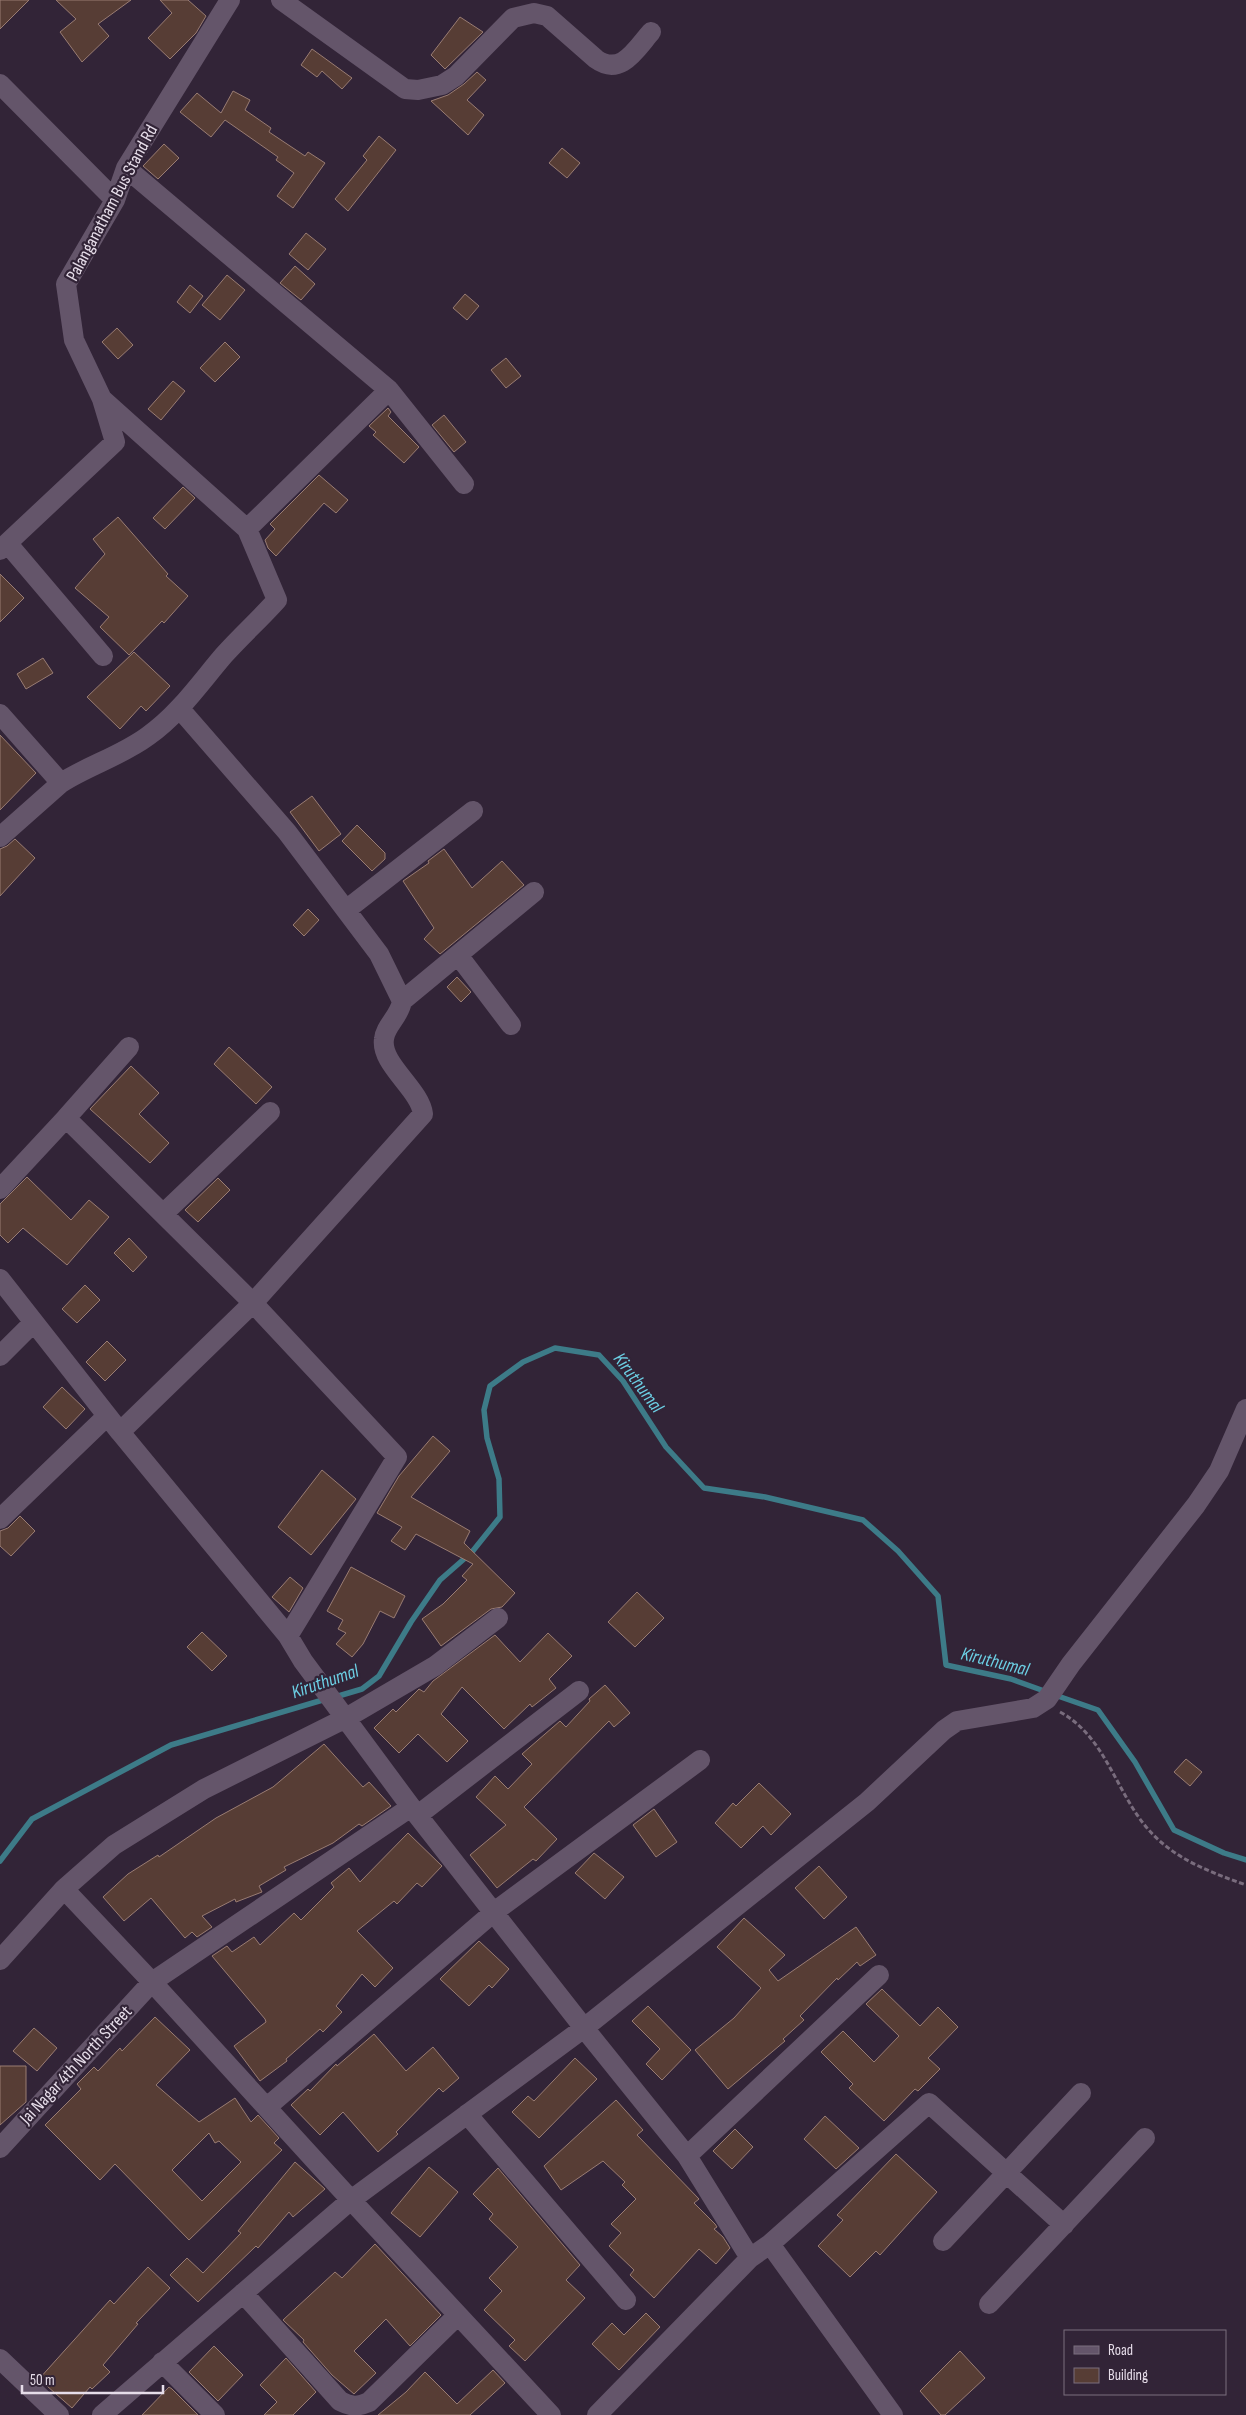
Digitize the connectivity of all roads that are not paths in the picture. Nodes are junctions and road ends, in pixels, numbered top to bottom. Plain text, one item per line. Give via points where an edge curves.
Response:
1 (230, 0) edge
2 (281, 0) edge
3 (651, 32) dead end
4 (0, 84) edge
5 (126, 168) junction
6 (115, 200) junction
7 (390, 390) junction
8 (102, 400) junction
9 (464, 484) dead end
10 (247, 529) junction
11 (4, 547) edge
12 (103, 656) dead end
13 (180, 709) junction
14 (0, 714) edge
15 (61, 783) junction
16 (473, 811) dead end
17 (0, 838) edge
18 (534, 892) dead end
19 (346, 910) junction
20 (458, 955) junction
21 (402, 1001) junction
22 (511, 1025) dead end
23 (129, 1047) dead end
24 (270, 1112) dead end
25 (66, 1118) junction
26 (0, 1188) edge
27 (164, 1214) junction
28 (0, 1279) edge
29 (253, 1303) junction
30 (33, 1323) junction
31 (0, 1356) edge
32 (1246, 1409) edge
33 (107, 1416) junction
34 (120, 1432) junction
35 (0, 1519) edge
36 (498, 1618) dead end
37 (288, 1636) junction
38 (579, 1691) dead end
39 (341, 1712) junction
40 (700, 1760) dead end
41 (415, 1811) junction
42 (64, 1889) junction
43 (494, 1912) junction
44 (0, 1960) edge
45 (879, 1975) dead end
46 (152, 1982) junction
47 (584, 2028) junction
48 (1081, 2094) dead end
49 (267, 2107) junction
50 (467, 2114) junction
51 (1145, 2138) dead end
52 (0, 2148) edge
53 (687, 2156) junction
54 (1007, 2173) junction
55 (351, 2200) junction
56 (1064, 2225) junction
57 (944, 2241) dead end
58 (770, 2244) junction
59 (750, 2258) junction
60 (243, 2293) junction
61 (626, 2300) dead end
62 (989, 2304) dead end
63 (458, 2315) junction
64 (0, 2359) edge
65 (162, 2362) junction
66 (58, 2415) edge
67 (102, 2415) edge
68 (215, 2415) edge
69 (552, 2415) edge
70 (597, 2415) edge
71 (893, 2415) edge

1 - 5 street, Palanganatham Bus Stand Rd
2 - 3 street via 405,89 442,85 456,76 513,18 534,13 547,16 596,58 613,66 625,61
4 - 6 street
5 - 6 street, Palanganatham Bus Stand Rd
5 - 7 street
6 - 8 street, Palanganatham Bus Stand Rd via 66,284 74,340
7 - 9 street
7 - 10 street
8 - 10 street
8 - 11 street, Palanganatham Bus Stand Rd via 115,442
10 - 13 street via 277,600
11 - 12 street
13 - 15 street via 137,744
13 - 19 street via 288,832
14 - 15 street
15 - 17 street
16 - 19 street
18 - 20 street
19 - 21 street via 379,954
20 - 21 street
20 - 22 street
21 - 29 street via 401,1010 383,1038 384,1049 419,1101 423,1114
23 - 25 street
24 - 27 street
25 - 26 street
25 - 27 street
27 - 29 street
28 - 30 street
29 - 34 street
29 - 37 street via 397,1457
30 - 31 street
30 - 33 street
32 - 47 street via 1219,1471 1201,1498 1042,1702 1011,1713 967,1718 944,1730 867,1802
33 - 34 street
33 - 35 street
34 - 37 street
36 - 39 street via 435,1666
37 - 39 street
38 - 41 street, Jai Nagar 4th North Street
39 - 41 street
39 - 42 street via 204,1789 114,1845
40 - 43 street
41 - 43 street
41 - 46 street, Jai Nagar 4th North Street
42 - 44 street
42 - 46 street
43 - 47 street
43 - 49 street
45 - 53 street
46 - 49 street
46 - 52 street, Jai Nagar 4th North Street
47 - 50 street
47 - 53 street
48 - 54 street
49 - 55 street
50 - 55 street
50 - 61 street
51 - 56 street
53 - 59 street
54 - 56 street
54 - 57 street
54 - 58 street via 930,2102
55 - 60 street
55 - 63 street
56 - 62 street
58 - 59 street
58 - 71 street
59 - 70 street
60 - 63 street via 340,2401 351,2406 369,2402
60 - 65 street
63 - 69 street
64 - 66 street
65 - 67 street
65 - 68 street

